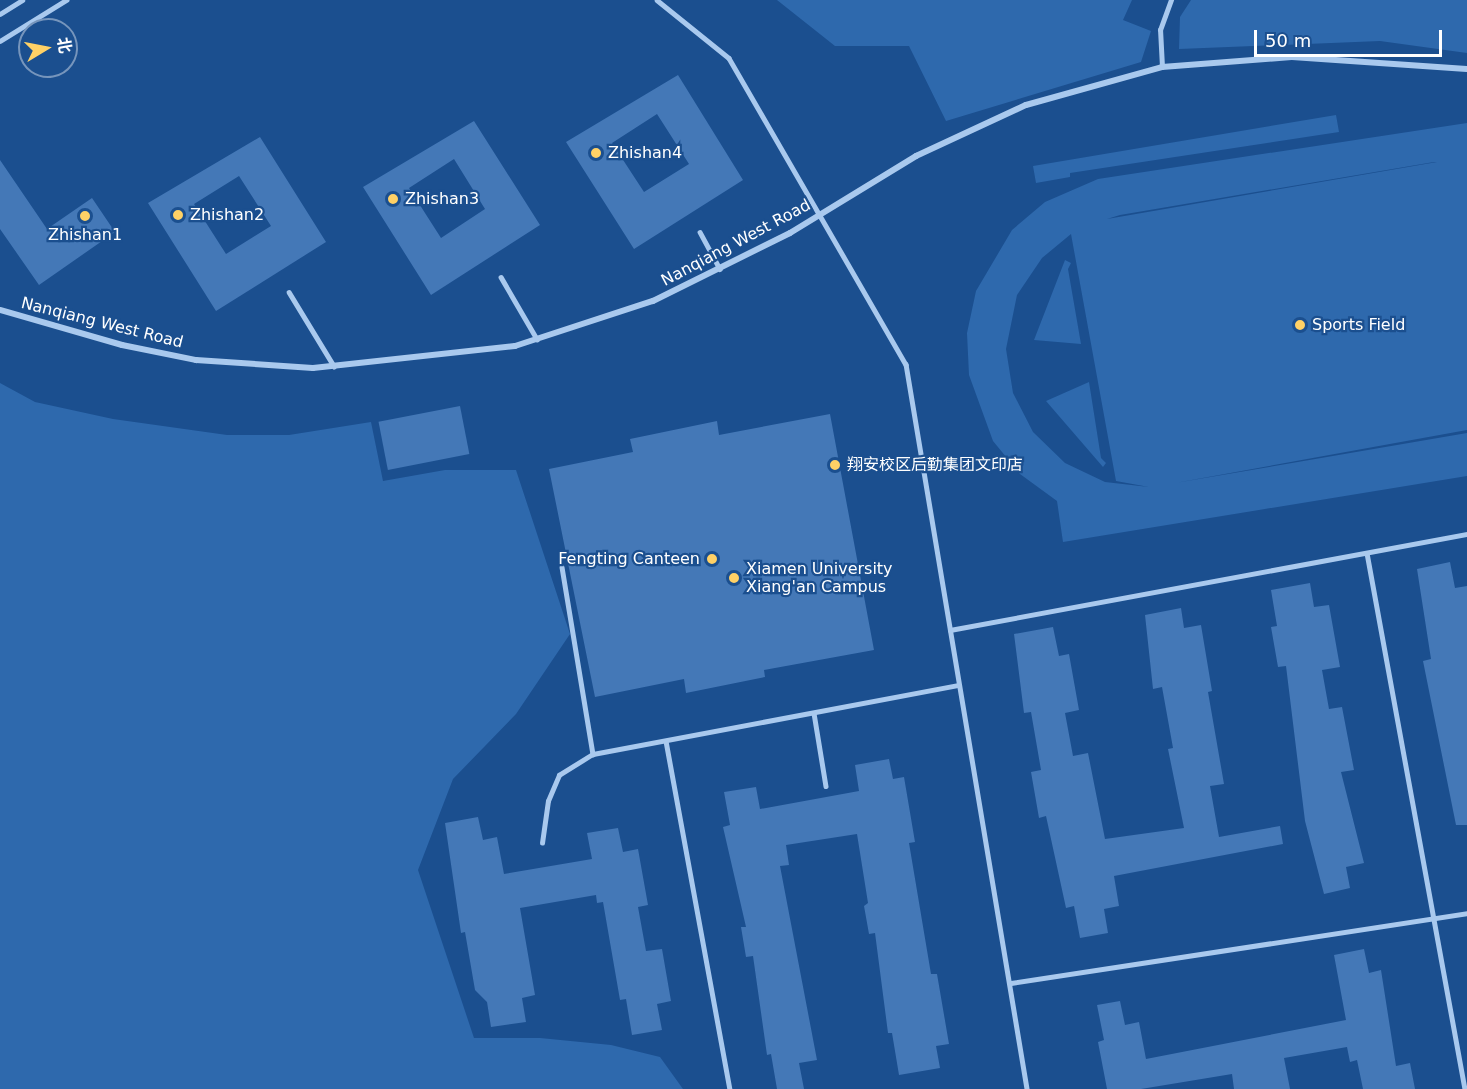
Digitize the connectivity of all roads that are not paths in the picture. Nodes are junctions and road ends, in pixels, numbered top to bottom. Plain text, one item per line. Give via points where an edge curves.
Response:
1 (22, 0) edge
2 (66, 0) edge
3 (657, 0) edge
4 (1171, 0) edge
5 (0, 14) edge
6 (0, 41) edge
7 (1162, 67) junction
8 (1467, 69) edge
9 (817, 215) junction
10 (700, 232) dead end
11 (720, 269) junction
12 (501, 277) dead end
13 (289, 292) dead end
14 (0, 310) edge
15 (537, 339) junction
16 (334, 366) junction
17 (1467, 534) edge
18 (1367, 553) junction
19 (562, 567) dead end
20 (950, 630) junction
21 (959, 685) junction
22 (814, 713) junction
23 (666, 741) junction
24 (593, 754) junction
25 (826, 786) dead end
26 (542, 843) dead end
27 (1467, 913) edge
28 (1434, 918) junction
29 (1011, 983) junction
30 (730, 1089) edge
31 (1028, 1089) edge
32 (1466, 1089) edge

1 - 5 lane
2 - 6 lane
3 - 9 lane via 729,58
4 - 7 lane via 1160,30
7 - 8 street, Nanqiang West Road via 1292,57
7 - 9 street, Nanqiang West Road via 1026,105 916,156
9 - 11 street, Nanqiang West Road
9 - 20 lane via 906,364
10 - 11 lane
11 - 15 street, Nanqiang West Road via 653,302
12 - 15 lane
13 - 16 lane
14 - 16 street, Nanqiang West Road via 122,345 196,360
15 - 16 street, Nanqiang West Road via 516,346
17 - 18 lane
18 - 20 lane
18 - 28 lane
19 - 24 lane
20 - 21 lane
21 - 22 lane
21 - 29 lane
22 - 23 lane
22 - 25 lane
23 - 24 lane
23 - 30 lane
24 - 26 lane via 559,775 548,801
27 - 28 lane
28 - 29 lane
28 - 32 lane
29 - 31 lane

